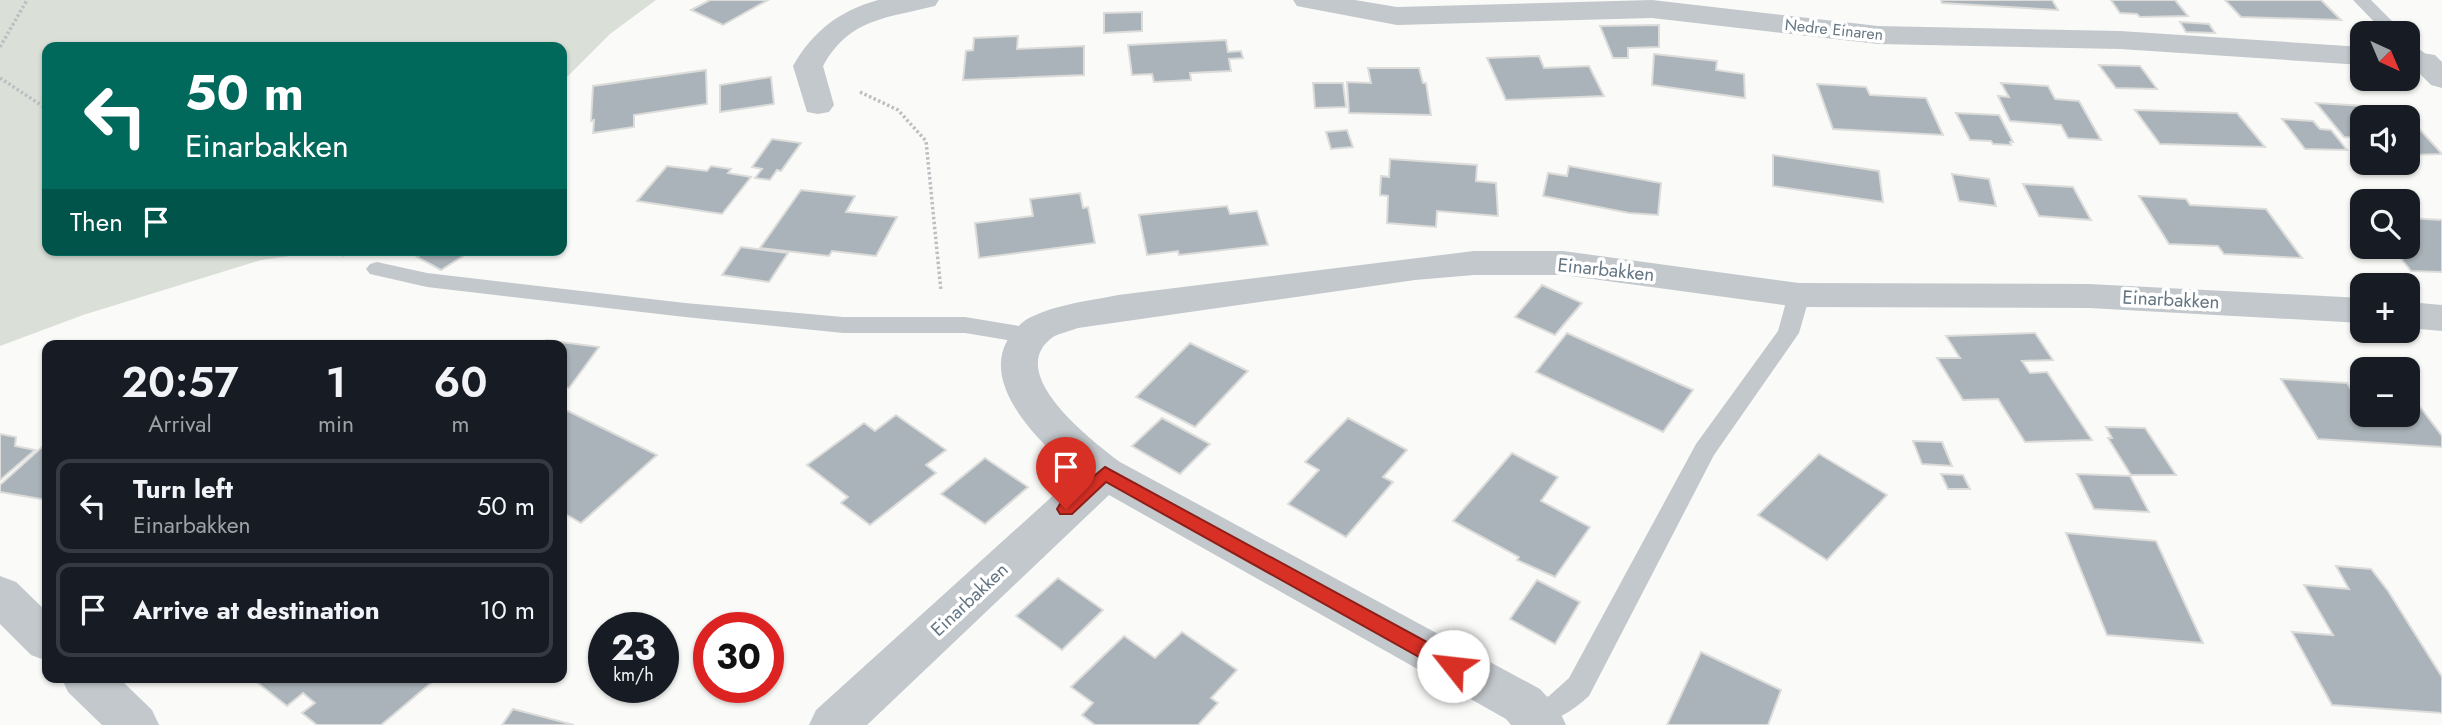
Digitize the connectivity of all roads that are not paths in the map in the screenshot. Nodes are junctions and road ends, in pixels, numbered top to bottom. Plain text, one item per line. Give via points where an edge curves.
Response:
1 (925, 0) edge
2 (1307, 0) edge
3 (2361, 0) edge
4 (913, 1) edge
5 (2383, 21) edge
6 (2350, 55) edge
7 (814, 93) road end
8 (377, 269) dead end
9 (1799, 295) junction
10 (2350, 310) edge
11 (2420, 316) edge
12 (2442, 318) edge
13 (1031, 336) junction
14 (1105, 473) junction
15 (0, 596) edge
16 (42, 636) edge
17 (91, 683) edge
18 (1539, 720) edge
19 (135, 725) edge
20 (833, 725) edge

1 - 4 street
2 - 6 street, Nedre Einaren via 1397,16 1652,9 1878,35 2108,39
3 - 5 lane
4 - 7 street via 884,7 838,27 808,66
8 - 13 lane via 440,282 685,310 843,325 965,325
9 - 10 street, Einarbakken via 2089,296
9 - 13 street, Einarbakken via 1563,263 1474,263 1118,308 1051,321
9 - 18 lane via 1788,333 1705,450 1580,687
11 - 12 street
13 - 14 street via 1019,360 1029,397 1062,439
14 - 18 street via 1523,704
14 - 20 street, Einarbakken
15 - 16 street
17 - 19 street

